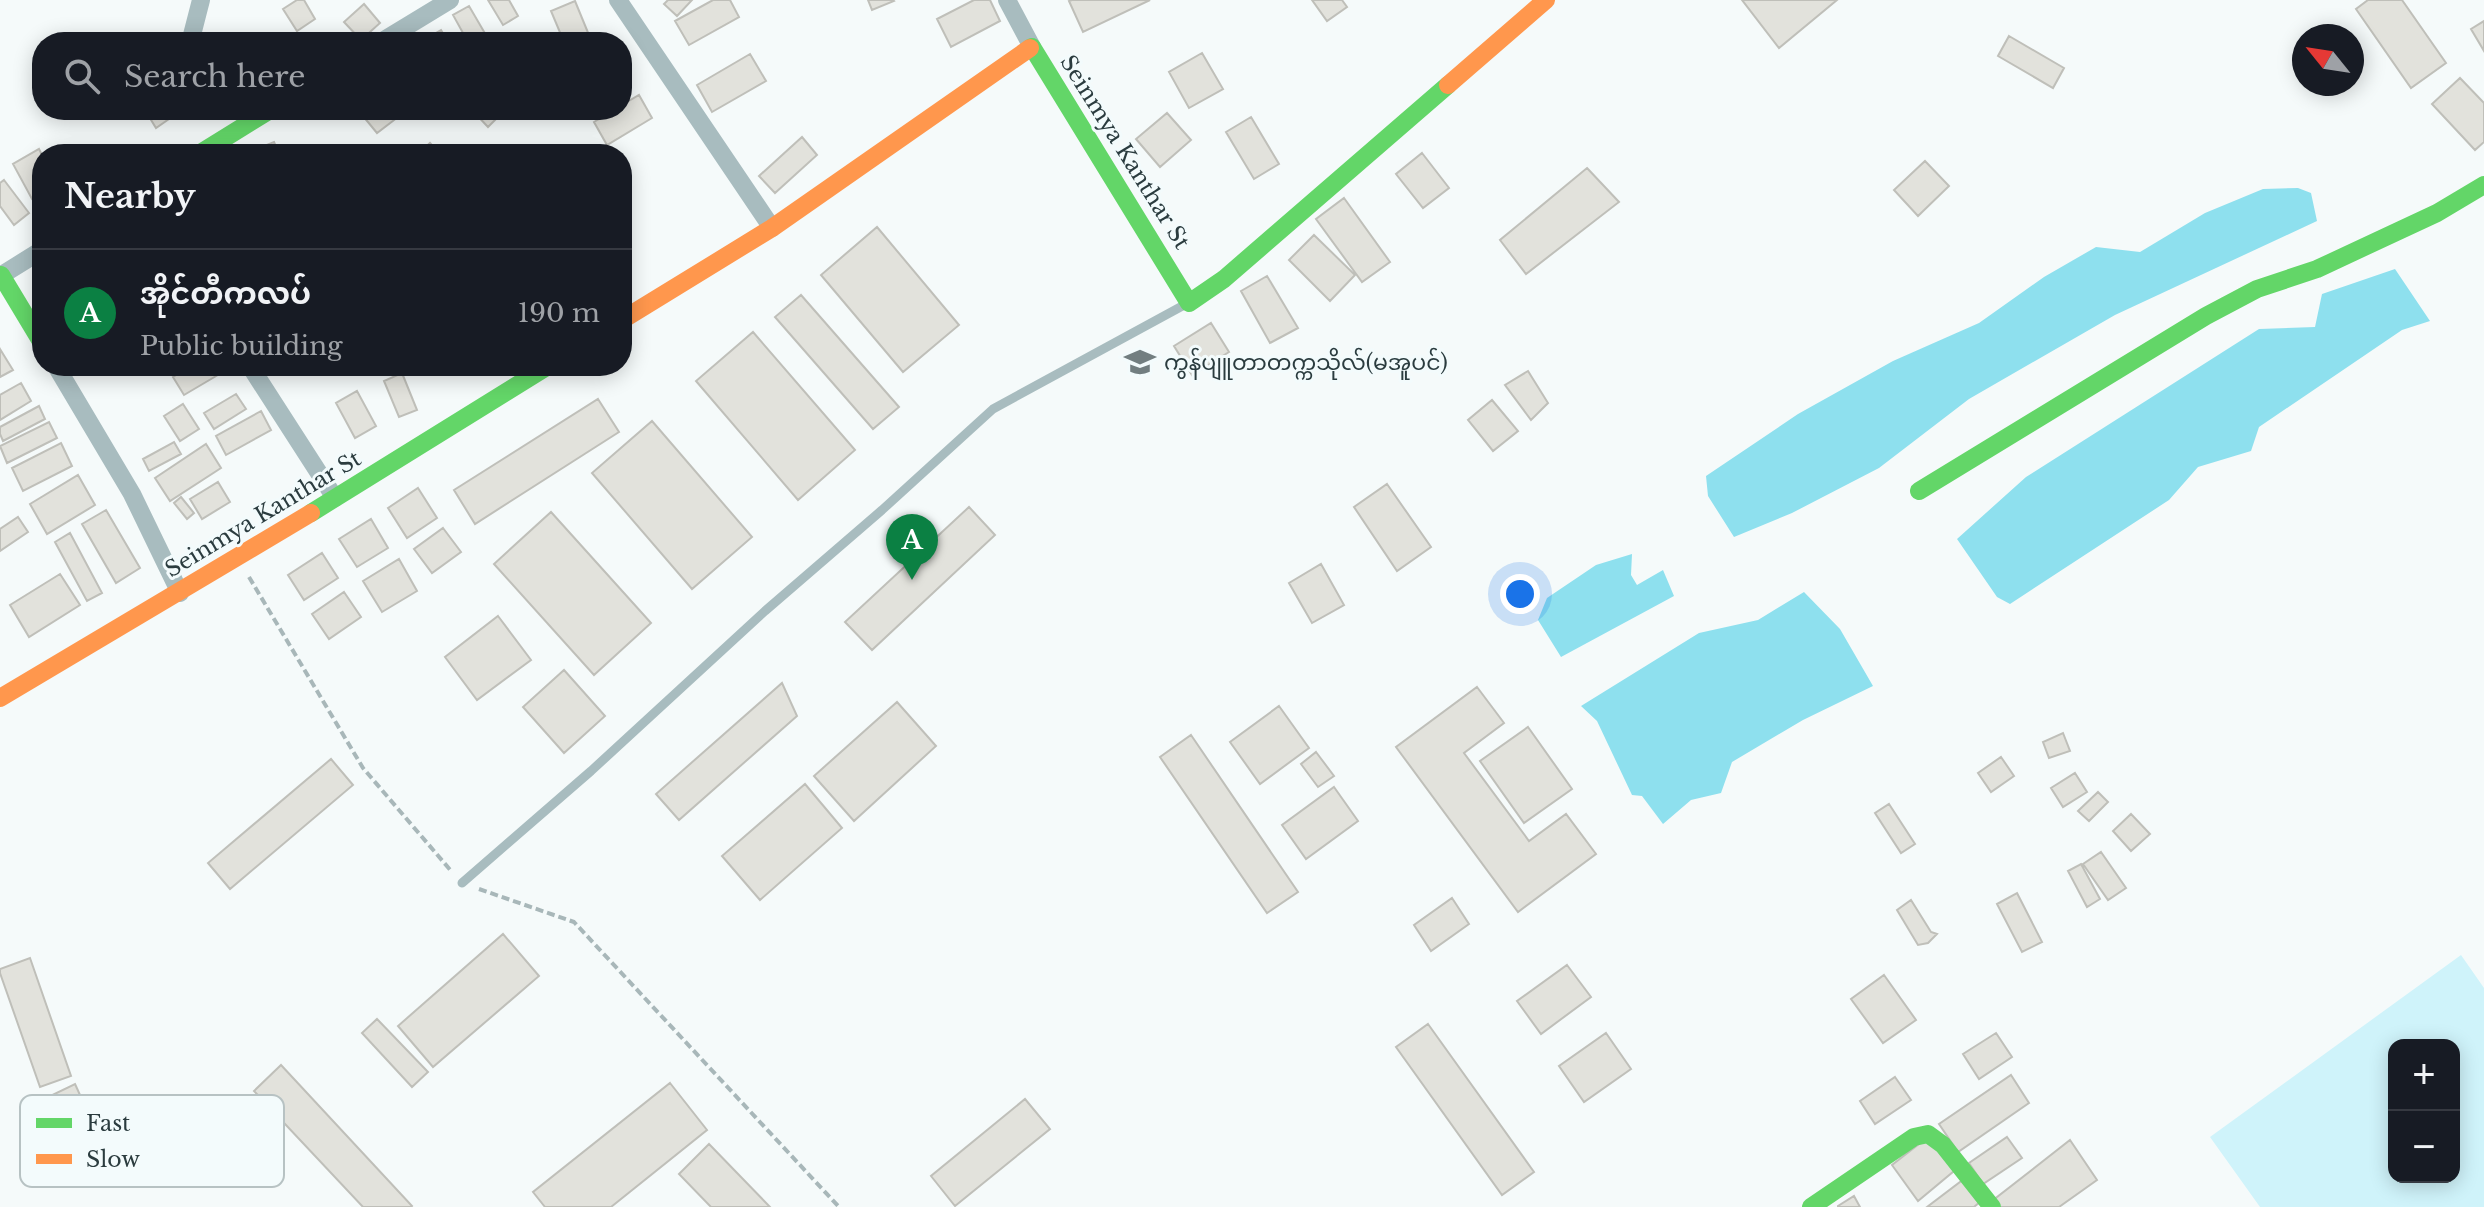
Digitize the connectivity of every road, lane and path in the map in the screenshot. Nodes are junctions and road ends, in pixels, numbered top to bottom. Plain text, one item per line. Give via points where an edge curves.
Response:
1 (201, 0) edge
2 (450, 0) edge
3 (618, 0) edge
4 (1007, 0) edge
5 (1546, 0) edge
6 (193, 32) edge
7 (397, 32) edge
8 (1032, 47) junction
9 (247, 120) edge
10 (213, 144) edge
11 (2484, 185) edge
12 (772, 228) junction
13 (32, 256) edge
14 (0, 275) edge
15 (1189, 303) junction
16 (632, 314) edge
17 (32, 327) edge
18 (62, 376) edge
19 (256, 376) edge
20 (532, 376) edge
21 (1919, 491) dead end
22 (335, 498) junction
23 (238, 558) junction
24 (180, 593) junction
25 (0, 698) edge
26 (462, 883) junction
27 (839, 1207) edge
28 (1811, 1207) edge
29 (1992, 1207) edge

1 - 6 street
2 - 7 street
3 - 12 street
4 - 8 street
5 - 15 street via 1224,279
8 - 12 street, Seinmya Kanthar St
8 - 15 street, Seinmya Kanthar St
9 - 10 street
11 - 21 street via 2437,213 2206,316
12 - 16 street, Seinmya Kanthar St
13 - 14 street
14 - 17 street
15 - 26 lane via 993,409
18 - 24 street via 132,494
19 - 22 street
20 - 22 street, Seinmya Kanthar St
22 - 23 street, Seinmya Kanthar St
23 - 24 street, Seinmya Kanthar St
23 - 26 path via 363,768
24 - 25 street, Seinmya Kanthar St
26 - 27 path via 574,922
28 - 29 street via 1921,1134 1936,1138

